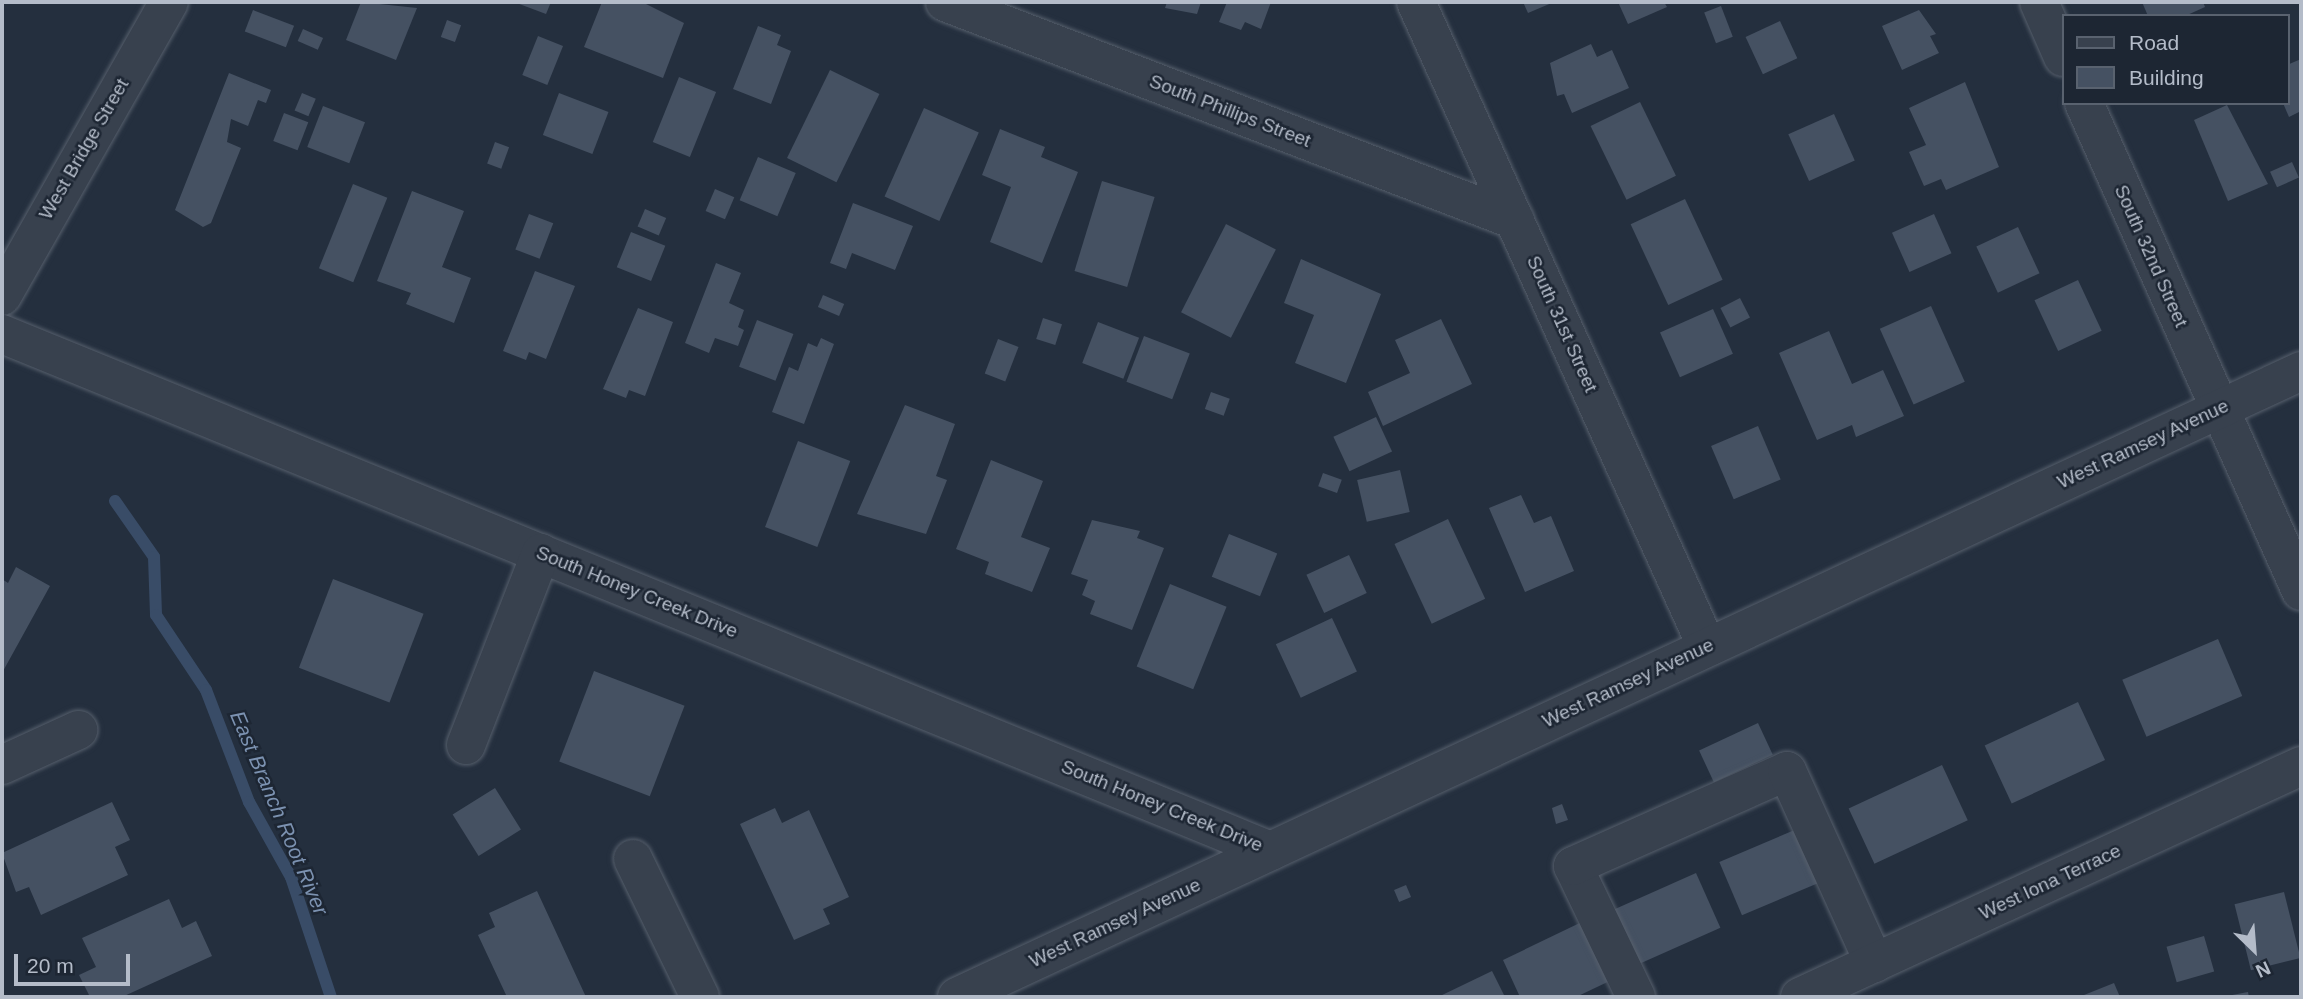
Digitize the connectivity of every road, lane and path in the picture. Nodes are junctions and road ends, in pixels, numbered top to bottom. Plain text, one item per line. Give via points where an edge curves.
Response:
1 (169, 2) edge
2 (945, 2) edge
3 (1416, 2) edge
4 (2039, 2) edge
5 (2062, 55) edge
6 (2085, 105) edge
7 (1515, 220) junction
8 (15, 239) edge
9 (2, 296) edge
10 (2, 334) edge
11 (2301, 372) edge
12 (2219, 408) junction
13 (541, 553) junction
14 (2301, 591) edge
15 (1707, 647) junction
16 (78, 730) dead end
17 (466, 745) dead end
18 (2, 765) edge
19 (2301, 766) edge
20 (1271, 850) junction
21 (634, 859) dead end
22 (1863, 977) edge
23 (962, 996) edge
24 (700, 997) edge
25 (1636, 997) edge
26 (1800, 997) edge

1 - 8 street, West Bridge Street
2 - 7 street, South Phillips Street
3 - 7 street, South 31st Street
4 - 5 street
6 - 12 street, South 32nd Street
7 - 15 street, South 31st Street
8 - 9 street, West Bridge Street
10 - 13 street, South Honey Creek Drive
11 - 12 street, West Ramsey Avenue
12 - 14 street, South 32nd Street
12 - 15 street, West Ramsey Avenue
13 - 17 street
13 - 20 street, South Honey Creek Drive
15 - 20 street, West Ramsey Avenue
16 - 18 street
19 - 22 street, West Iona Terrace
20 - 23 street, West Ramsey Avenue
21 - 24 street
22 - 25 street via 1787,771 1573,866
22 - 26 street, West Iona Terrace

